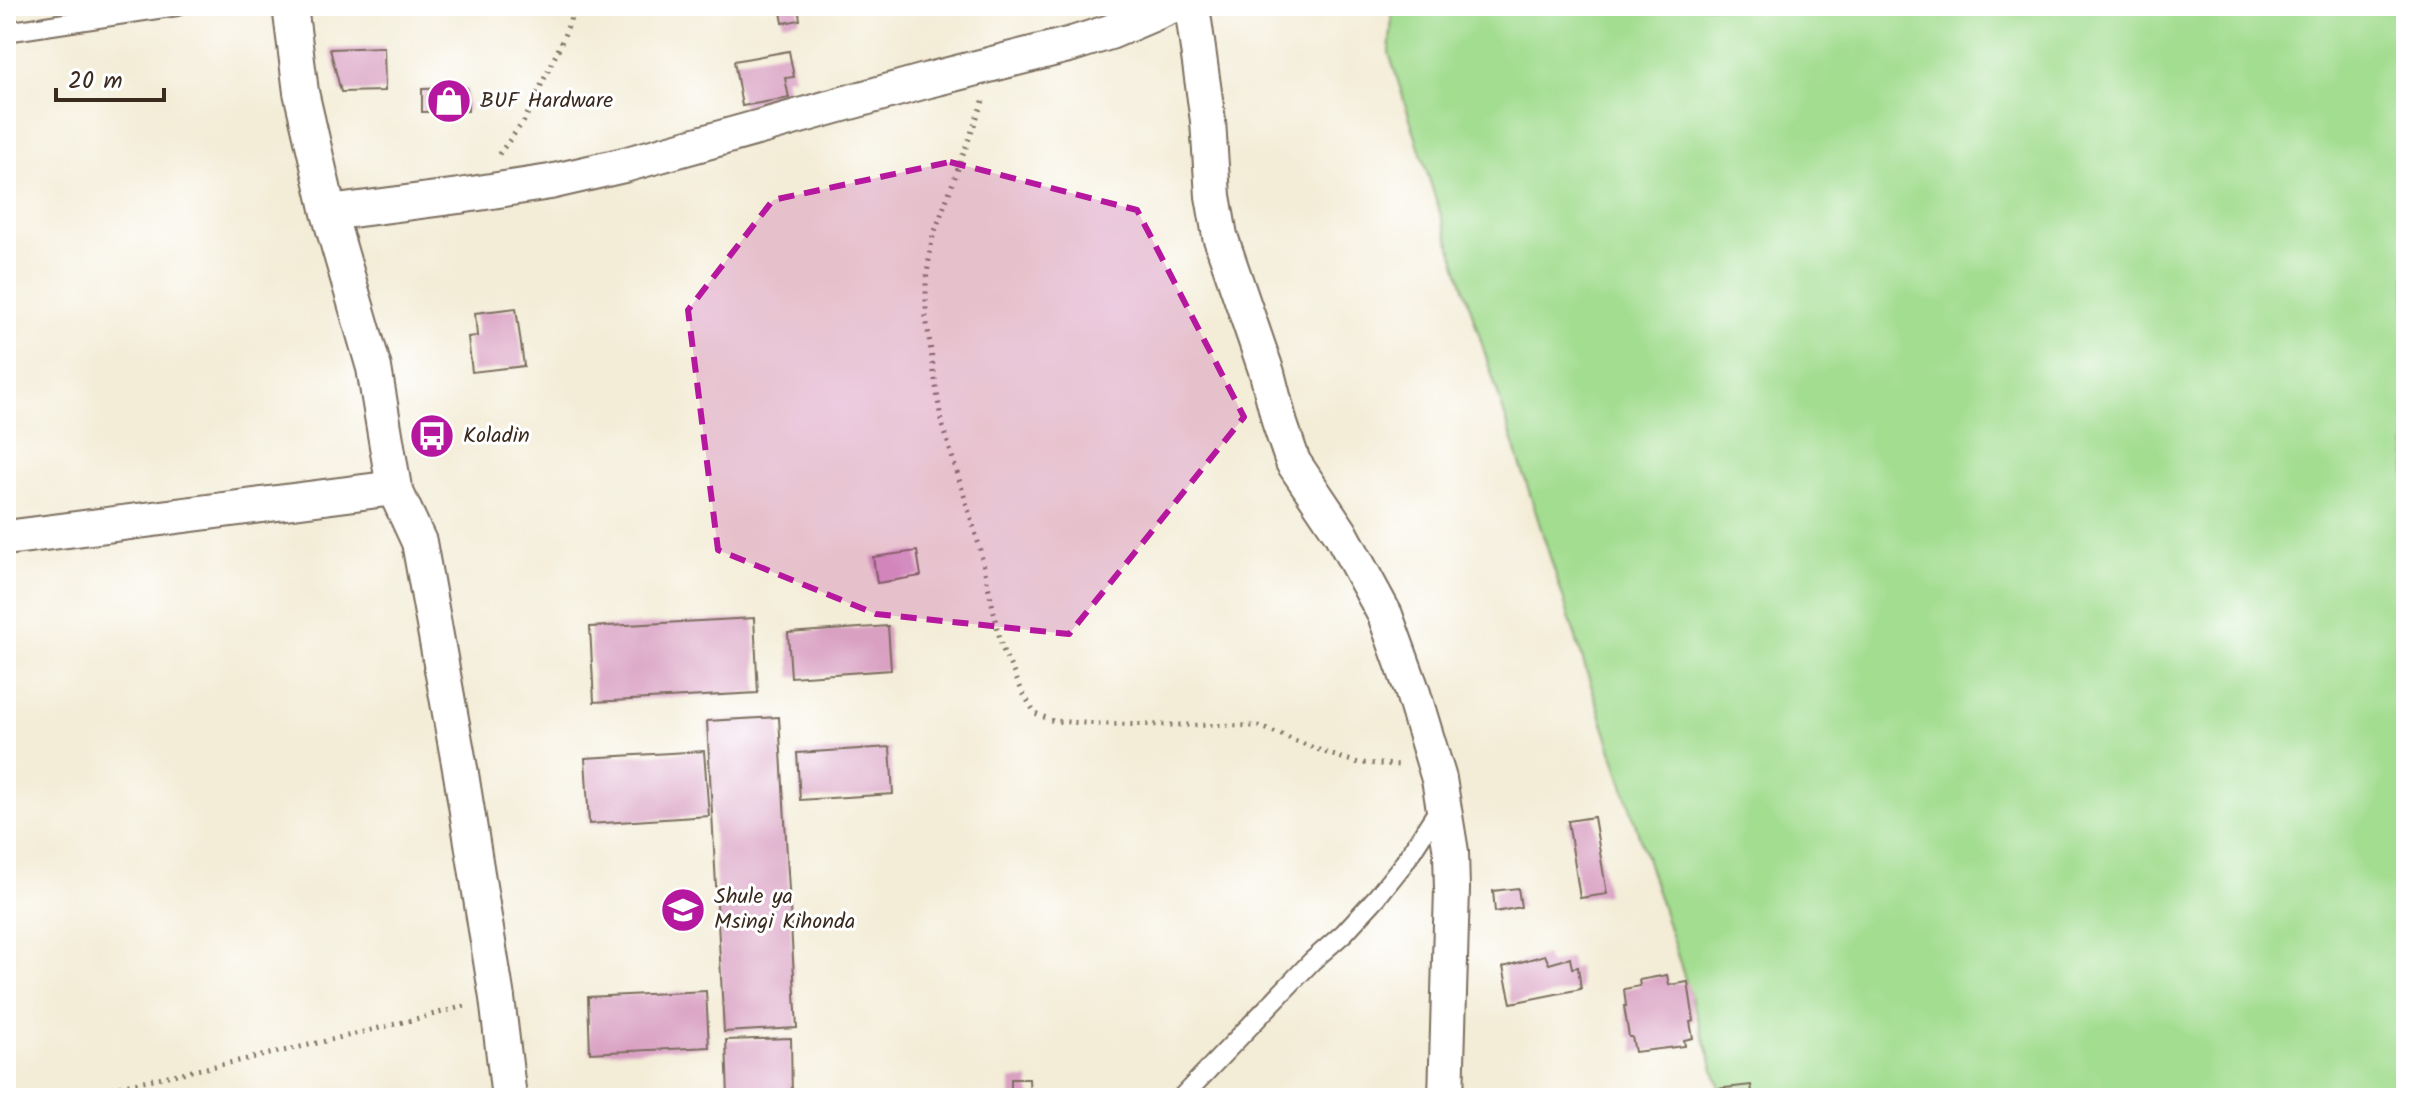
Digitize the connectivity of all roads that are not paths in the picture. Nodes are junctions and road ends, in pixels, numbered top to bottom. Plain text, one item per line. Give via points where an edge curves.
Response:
1 (177, 6) edge
2 (290, 6) edge
3 (1171, 6) edge
4 (1192, 6) edge
5 (6, 32) edge
6 (329, 213) junction
7 (394, 488) junction
8 (6, 538) edge
9 (1443, 801) junction
10 (509, 1098) edge
11 (1181, 1098) edge
12 (1446, 1098) edge

1 - 5 lane
2 - 6 street via 301,92
3 - 6 street via 1072,44 624,165 550,182
4 - 9 street via 1220,236 1293,462 1340,532 1385,615
6 - 7 street via 374,368
7 - 8 street
7 - 10 street via 419,542 497,998
9 - 11 lane via 1377,897
9 - 12 street via 1452,889

